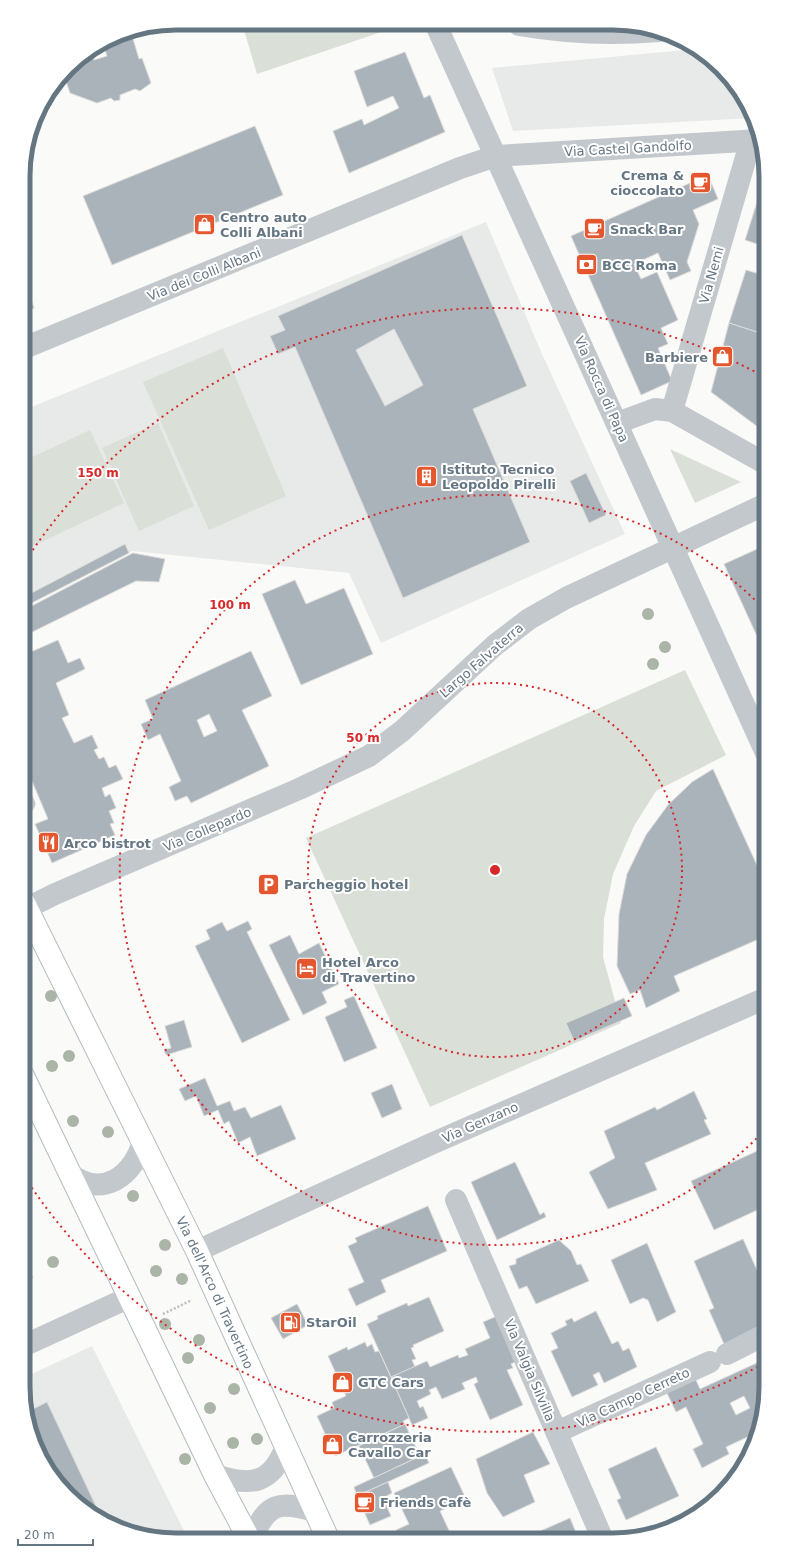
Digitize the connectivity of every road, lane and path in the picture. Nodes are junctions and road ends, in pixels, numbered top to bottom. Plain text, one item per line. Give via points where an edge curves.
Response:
1 (438, 30) edge
2 (559, 30) edge
3 (639, 32) edge
4 (754, 140) edge
5 (755, 143) edge
6 (496, 156) junction
7 (30, 346) edge
8 (672, 411) junction
9 (617, 423) junction
10 (759, 460) edge
11 (759, 507) edge
12 (673, 546) junction
13 (759, 737) edge
14 (299, 789) joint
15 (30, 904) edge
16 (30, 919) edge
17 (759, 1001) edge
18 (30, 1091) edge
19 (142, 1141) junction
20 (70, 1174) junction
21 (456, 1200) dead end
22 (197, 1250) junction
23 (130, 1297) junction
24 (196, 1298) dead end
25 (162, 1314) dead end
26 (759, 1338) edge
27 (30, 1343) edge
28 (557, 1432) junction
29 (286, 1446) junction
30 (215, 1475) junction
31 (315, 1511) junction
32 (245, 1533) edge
33 (255, 1533) edge
34 (325, 1533) edge
35 (601, 1533) edge

1 - 6 street, Via Rocca di Papa
2 - 3 street
4 - 6 street, Via Castel Gandolfo
5 - 8 street, Via Nemi
6 - 7 street, Via dei Colli Albani via 460,168
6 - 9 street, Via Rocca di Papa
8 - 9 street via 649,410
8 - 10 street
9 - 12 street, Via Rocca di Papa
11 - 12 street, Largo Falvaterra
12 - 13 street, Via Rocca di Papa
12 - 14 street, Largo Falvaterra via 566,598 529,619 495,644 380,749
14 - 15 street, Via Collepardo
16 - 19 main road, Via dell'Arco di Travertino
17 - 22 street, Via Genzano via 465,1129
18 - 20 main road
19 - 20 street via 135,1162 125,1174 111,1182 85,1184
19 - 22 main road, Via dell'Arco di Travertino
20 - 23 main road
21 - 28 street, Via Valgia Silvilla
22 - 29 main road, Via dell'Arco di Travertino
23 - 27 street
23 - 30 main road
24 - 25 path
26 - 28 street, Via Campo Cerreto
28 - 35 street, Via Valgia Silvilla
29 - 30 street via 276,1466 264,1478 238,1482
29 - 31 main road, Via dell'Arco di Travertino
30 - 32 main road
31 - 33 street via 289,1504 274,1507 262,1518
31 - 34 main road, Via dell'Arco di Travertino

